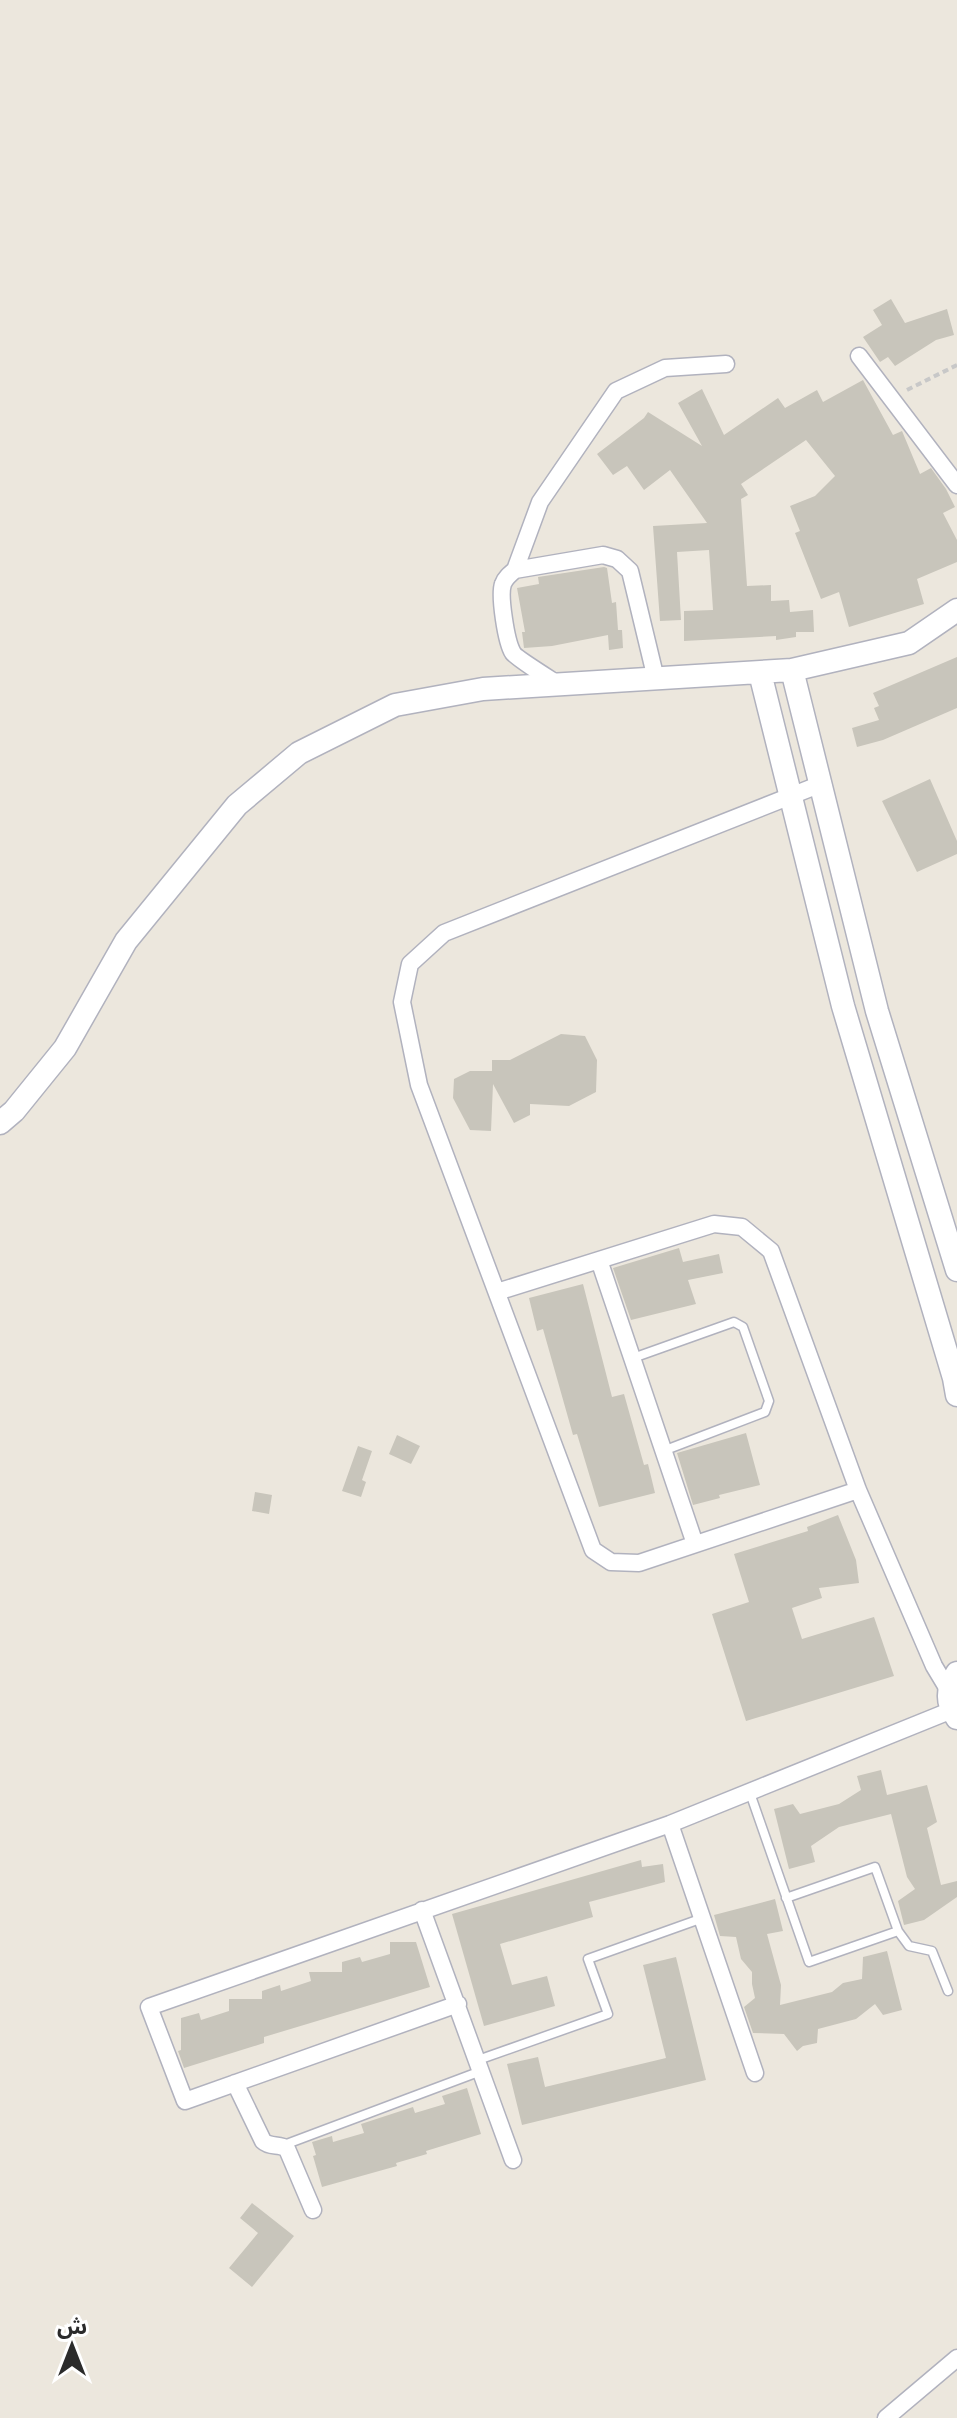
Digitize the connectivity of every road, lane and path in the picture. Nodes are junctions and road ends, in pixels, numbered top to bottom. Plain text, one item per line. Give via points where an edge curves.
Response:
1 (859, 356) dead end
2 (726, 364) dead end
3 (957, 365) edge
4 (891, 399) junction
5 (957, 485) edge
6 (515, 570) junction
7 (957, 610) edge
8 (792, 670) junction
9 (760, 673) junction
10 (656, 679) junction
11 (559, 685) junction
12 (821, 784) junction
13 (791, 797) junction
14 (0, 1123) edge
15 (599, 1260) junction
16 (957, 1270) edge
17 (497, 1292) junction
18 (632, 1358) junction
19 (957, 1395) edge
20 (663, 1451) junction
21 (858, 1490) junction
22 (695, 1544) junction
23 (954, 1698) edge
24 (750, 1793) junction
25 (670, 1824) junction
26 (786, 1898) junction
27 (422, 1910) junction
28 (700, 1919) junction
29 (898, 1931) junction
30 (948, 1991) dead end
31 (458, 2004) junction
32 (480, 2066) junction
33 (755, 2073) dead end
34 (235, 2083) junction
35 (282, 2146) junction
36 (513, 2160) dead end
37 (313, 2210) dead end
38 (957, 2358) edge
39 (886, 2418) edge

1 - 4 street
2 - 6 street via 665,368 616,391 540,502
3 - 4 path
4 - 5 street
6 - 10 street via 603,555 617,559 630,571
6 - 11 street via 501,587 508,641 514,656
7 - 8 street via 909,643
8 - 9 street
8 - 12 street
9 - 10 street
9 - 13 street
10 - 11 street
11 - 14 street via 483,689 395,705 299,753 237,805 126,941 65,1048
12 - 13 street
12 - 16 street via 877,1011
13 - 17 street via 444,933 410,964 402,1002 419,1085
13 - 19 street via 843,1006
15 - 17 street
15 - 18 street
15 - 21 street via 714,1224 742,1227 771,1251
17 - 22 street via 593,1550 611,1562 639,1563
18 - 20 street
18 - 20 lane via 734,1322 743,1327 769,1401 765,1412
20 - 22 street
21 - 22 street
21 - 23 street via 934,1666
23 - 24 street
24 - 25 street
24 - 26 lane
25 - 27 street
25 - 28 street
26 - 29 lane via 809,1962
26 - 29 lane via 875,1867
27 - 31 street
27 - 34 street via 149,2007 185,2101
28 - 32 lane via 588,1959 608,2014
28 - 33 street
29 - 30 lane via 909,1946 932,1951
31 - 32 street
31 - 34 street
32 - 35 lane
32 - 36 street
34 - 35 street via 263,2141
35 - 37 street
38 - 39 street

